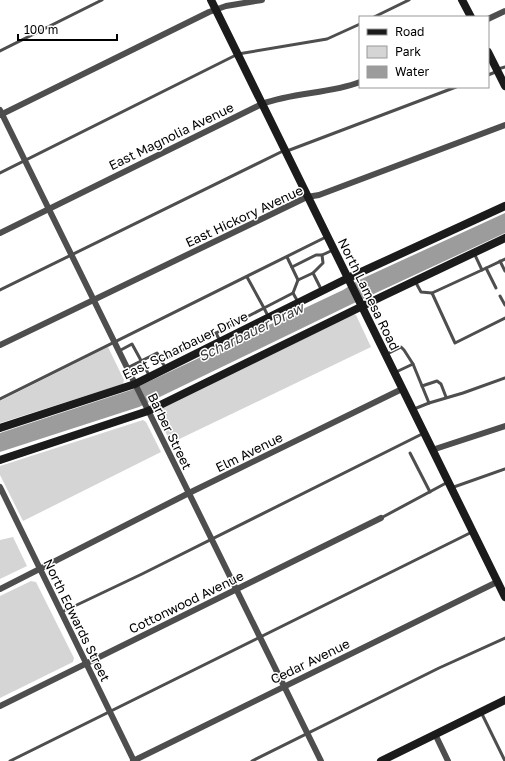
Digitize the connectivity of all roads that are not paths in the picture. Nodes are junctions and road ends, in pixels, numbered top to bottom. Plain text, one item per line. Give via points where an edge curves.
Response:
1 (102, 0) edge
2 (211, 0) edge
3 (262, 0) edge
4 (409, 0) edge
5 (462, 0) edge
6 (216, 9) junction
7 (505, 11) edge
8 (376, 16) edge
9 (470, 16) edge
10 (489, 19) edge
11 (359, 24) edge
12 (0, 51) edge
13 (489, 53) edge
14 (238, 54) junction
15 (500, 69) edge
16 (489, 74) edge
17 (359, 82) edge
18 (505, 86) edge
19 (453, 88) edge
20 (262, 104) junction
21 (1, 113) edge
22 (505, 125) edge
23 (285, 151) junction
24 (25, 161) junction
25 (0, 173) edge
26 (307, 197) junction
27 (505, 206) edge
28 (49, 208) junction
29 (0, 233) edge
30 (328, 237) junction
31 (505, 238) edge
32 (334, 250) junction
33 (474, 253) junction
34 (72, 255) junction
35 (322, 255) junction
36 (287, 257) junction
37 (505, 259) edge
38 (500, 261) junction
39 (292, 267) junction
40 (486, 268) junction
41 (482, 270) junction
42 (505, 271) edge
43 (313, 273) junction
44 (247, 277) junction
45 (298, 280) junction
46 (349, 281) junction
47 (415, 281) junction
48 (496, 288) dead end
49 (0, 290) edge
50 (322, 291) junction
51 (293, 292) junction
52 (432, 293) junction
53 (500, 296) dead end
54 (94, 300) junction
55 (299, 303) junction
56 (505, 305) edge
57 (361, 306) junction
58 (264, 308) junction
59 (268, 318) junction
60 (505, 318) edge
61 (216, 334) junction
62 (115, 342) junction
63 (220, 342) junction
64 (0, 345) edge
65 (119, 351) junction
66 (385, 355) junction
67 (142, 360) junction
68 (161, 360) junction
69 (413, 364) junction
70 (127, 368) junction
71 (166, 369) junction
72 (394, 373) junction
73 (150, 377) junction
74 (505, 378) edge
75 (135, 384) junction
76 (422, 386) junction
77 (402, 389) junction
78 (446, 397) junction
79 (0, 399) edge
80 (429, 403) junction
81 (412, 410) junction
82 (148, 412) junction
83 (505, 426) edge
84 (0, 428) edge
85 (424, 433) junction
86 (432, 450) junction
87 (410, 453) dead end
88 (0, 460) edge
89 (505, 469) edge
90 (450, 485) junction
91 (0, 487) edge
92 (430, 492) junction
93 (189, 493) junction
94 (381, 518) joint
95 (473, 531) junction
96 (212, 540) junction
97 (39, 569) junction
98 (497, 582) junction
99 (0, 589) edge
100 (237, 590) junction
101 (505, 597) edge
102 (61, 613) junction
103 (260, 637) junction
104 (505, 638) edge
105 (86, 664) junction
106 (284, 686) junction
107 (505, 700) edge
108 (0, 706) edge
109 (481, 711) junction
110 (110, 712) junction
111 (308, 733) junction
112 (435, 734) junction
113 (10, 761) edge
114 (134, 761) edge
115 (252, 761) edge
116 (321, 761) edge
117 (381, 761) edge
118 (448, 761) edge
119 (505, 761) edge

1 - 12 lane
2 - 6 main road, North Lamesa Road
3 - 6 street
4 - 8 lane
5 - 9 main road
6 - 14 main road, North Lamesa Road
6 - 21 street
7 - 10 street
11 - 14 lane via 328,40
13 - 15 main road
14 - 20 main road, North Lamesa Road
14 - 24 lane
15 - 16 lane
15 - 18 main road
17 - 20 street, East Magnolia Avenue
19 - 23 lane
20 - 23 main road, North Lamesa Road
20 - 28 street, East Magnolia Avenue
21 - 24 street, Barber Street
22 - 26 street, East Hickory Avenue via 319,195
23 - 26 main road, North Lamesa Road
23 - 34 lane
24 - 25 lane
24 - 28 street, Barber Street
26 - 30 main road, North Lamesa Road
26 - 54 street, East Hickory Avenue
27 - 46 main road, East Scharbauer Drive
28 - 29 street, East Magnolia Avenue
28 - 34 street, Barber Street
30 - 32 main road, North Lamesa Road
30 - 36 lane
31 - 33 main road
32 - 35 lane
32 - 46 main road, North Lamesa Road
33 - 41 lane
33 - 47 main road
34 - 49 lane
34 - 54 street, Barber Street
35 - 39 lane via 316,255
35 - 43 lane via 323,263
36 - 39 lane
36 - 44 lane
37 - 38 lane
38 - 40 lane
38 - 42 lane
39 - 45 lane
40 - 41 lane
40 - 48 lane
41 - 52 lane
43 - 45 lane
43 - 50 lane
44 - 58 lane
44 - 62 lane
45 - 51 lane
46 - 50 main road, East Scharbauer Drive
46 - 57 main road, North Lamesa Road
47 - 52 lane via 421,292
47 - 57 main road
50 - 55 main road, East Scharbauer Drive
51 - 55 lane
51 - 58 lane
52 - 60 lane via 455,343
53 - 56 lane
54 - 62 street, Barber Street
54 - 64 street, East Hickory Avenue
55 - 59 main road, East Scharbauer Drive
57 - 66 main road, North Lamesa Road
57 - 82 main road
58 - 59 lane
58 - 61 lane
59 - 63 main road, East Scharbauer Drive
61 - 63 lane
61 - 68 lane
62 - 65 street, Barber Street
62 - 79 lane
63 - 71 main road, East Scharbauer Drive
65 - 67 lane via 132,344
65 - 70 street, Barber Street
66 - 69 lane via 401,347
66 - 72 main road, North Lamesa Road
67 - 68 lane via 157,353
67 - 70 lane
67 - 73 lane
68 - 71 lane
69 - 72 lane
69 - 76 lane
70 - 75 street, Barber Street
71 - 73 main road, East Scharbauer Drive
72 - 77 main road, North Lamesa Road
73 - 75 main road, East Scharbauer Drive
74 - 78 lane
75 - 82 street, Barber Street
75 - 84 main road, East Scharbauer Drive
76 - 78 lane via 437,381 441,384
76 - 80 lane
77 - 81 main road, North Lamesa Road
77 - 93 street, Elm Avenue
78 - 80 lane
80 - 81 lane
81 - 85 main road, North Lamesa Road
82 - 88 main road
82 - 93 street, Barber Street
83 - 86 street
85 - 86 main road, North Lamesa Road
85 - 96 lane
86 - 90 main road, North Lamesa Road
87 - 92 lane
89 - 90 lane
90 - 92 lane
90 - 95 main road, North Lamesa Road
91 - 97 street, North Edwards Street
92 - 94 lane
93 - 96 street, Barber Street
93 - 97 street, Elm Avenue
94 - 100 street, Cottonwood Avenue
95 - 98 main road, North Lamesa Road
95 - 103 lane
96 - 100 street, Barber Street
96 - 102 lane
97 - 99 street, Elm Avenue
97 - 102 street, North Edwards Street
98 - 101 main road, North Lamesa Road
98 - 106 street, Cedar Avenue
100 - 103 street, Barber Street
100 - 105 street, Cottonwood Avenue
102 - 105 street, North Edwards Street
103 - 106 street, Barber Street
103 - 110 lane
104 - 111 lane
105 - 108 street, Cottonwood Avenue
105 - 110 street, North Edwards Street
106 - 111 street, Barber Street
106 - 114 street, Cedar Avenue
107 - 109 main road
109 - 112 main road
109 - 119 lane
110 - 113 lane
110 - 114 street, North Edwards Street
111 - 115 lane
111 - 116 street, Barber Street
112 - 117 main road
112 - 118 street

